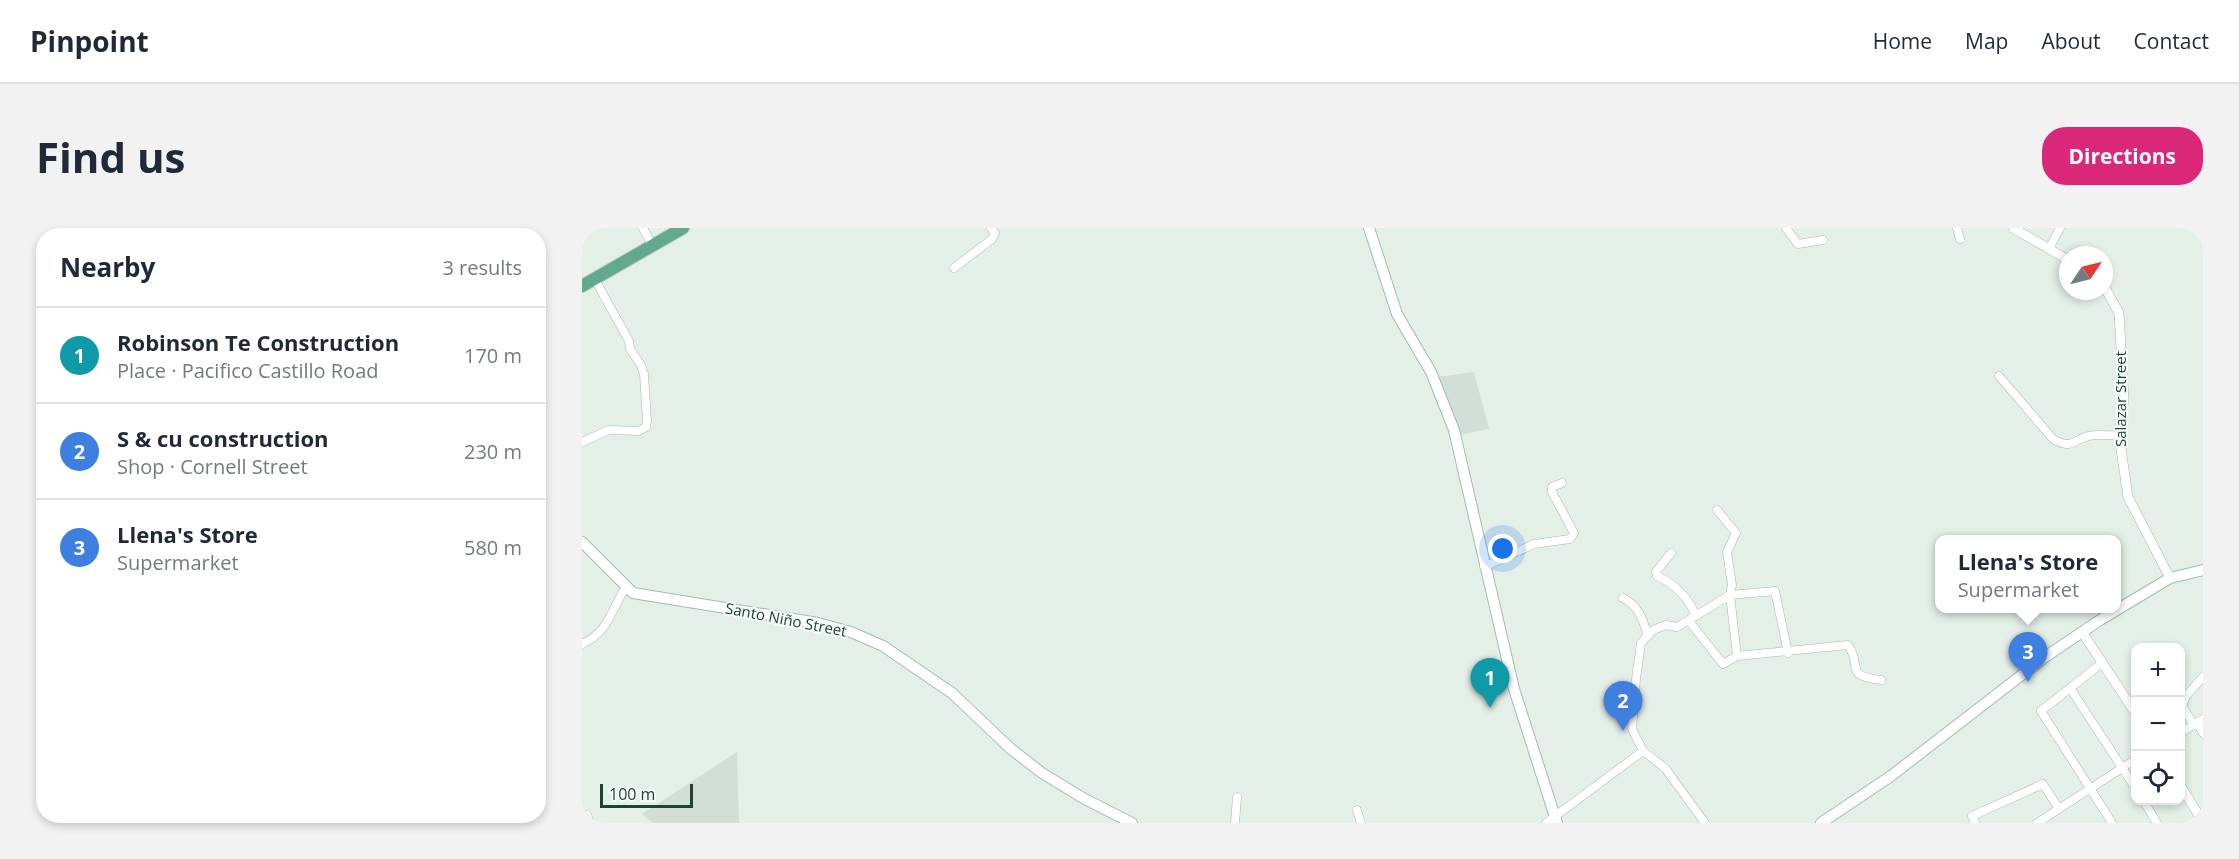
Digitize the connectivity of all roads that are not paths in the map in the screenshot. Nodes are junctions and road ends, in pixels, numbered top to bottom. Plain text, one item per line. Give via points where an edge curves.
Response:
1 (643, 228) edge
2 (683, 228) edge
3 (991, 228) edge
4 (1369, 228) edge
5 (1786, 228) edge
6 (1957, 228) edge
7 (2013, 228) edge
8 (2060, 228) edge
9 (1960, 239) dead end
10 (1823, 240) dead end
11 (652, 245) junction
12 (2049, 249) junction
13 (2059, 255) edge
14 (954, 268) dead end
15 (586, 283) edge
16 (2113, 300) edge
17 (1999, 376) dead end
18 (2118, 435) junction
19 (582, 442) edge
20 (1562, 483) dead end
21 (1717, 510) dead end
22 (582, 542) edge
23 (1671, 553) dead end
24 (1484, 567) junction
25 (2203, 570) edge
26 (2170, 578) junction
27 (626, 587) junction
28 (1730, 595) junction
29 (1623, 598) dead end
30 (2121, 608) edge
31 (2113, 613) edge
32 (1696, 616) junction
33 (1689, 621) junction
34 (2082, 632) junction
35 (1648, 636) junction
36 (582, 644) edge
37 (1788, 653) junction
38 (1737, 656) junction
39 (2102, 663) junction
40 (2203, 677) edge
41 (1881, 680) dead end
42 (2070, 688) junction
43 (2131, 706) edge
44 (2198, 722) edge
45 (2185, 730) edge
46 (2203, 733) edge
47 (1643, 750) junction
48 (2131, 762) edge
49 (2122, 768) junction
50 (2131, 782) edge
51 (2091, 788) junction
52 (2185, 792) edge
53 (1237, 797) dead end
54 (2146, 805) edge
55 (2059, 809) junction
56 (1357, 810) dead end
57 (582, 817) edge
58 (1553, 821) edge
59 (2203, 822) edge
60 (590, 823) edge
61 (1132, 823) edge
62 (1235, 823) edge
63 (1361, 823) edge
64 (1705, 823) edge
65 (1821, 823) edge
66 (1975, 823) edge
67 (2037, 823) edge
68 (2112, 823) edge
69 (2157, 823) edge

1 - 11 street
2 - 11 main road
3 - 14 street via 995,233 992,239
4 - 24 main road via 1396,314 1431,372 1449,415
5 - 10 street via 1798,244
6 - 9 street
7 - 12 street
8 - 12 street
11 - 15 main road
12 - 13 street
15 - 19 street via 629,341 641,365 647,421 645,429 639,431 609,430
16 - 18 street, Salazar Street via 2120,312 2124,399
17 - 18 street via 2053,439 2062,444 2073,445 2088,436
18 - 26 street, Salazar Street via 2128,497
20 - 24 street via 1552,487 1552,492 1574,533 1570,539 1534,544
21 - 28 street via 1736,533 1727,552
22 - 27 main road, Santo Niño Street
23 - 32 street via 1657,576 1673,584
24 - 58 main road
25 - 26 main road
26 - 30 main road
27 - 36 street via 603,630
27 - 61 main road, Santo Niño Street via 642,595 818,623 883,646 958,698 1042,773
28 - 32 street
28 - 37 street via 1775,591
28 - 38 street
29 - 35 street via 1642,617
31 - 34 main road
32 - 33 street
33 - 35 street via 1677,627 1666,625
33 - 38 street via 1723,664
34 - 39 street
34 - 65 main road via 1891,776
35 - 47 street via 1641,643 1632,729
37 - 38 street
37 - 41 street via 1848,645 1857,673
39 - 42 street
39 - 43 street
40 - 44 street via 2182,706
42 - 49 street
42 - 51 street via 2041,711
44 - 45 street
44 - 46 street
47 - 58 street
47 - 64 street via 1665,768
48 - 49 street
49 - 50 street
49 - 51 street
51 - 55 street
51 - 68 street
52 - 59 street
53 - 62 street
54 - 69 street
55 - 66 street via 2043,784 1972,816
55 - 67 street
56 - 63 street
57 - 60 street via 587,815

